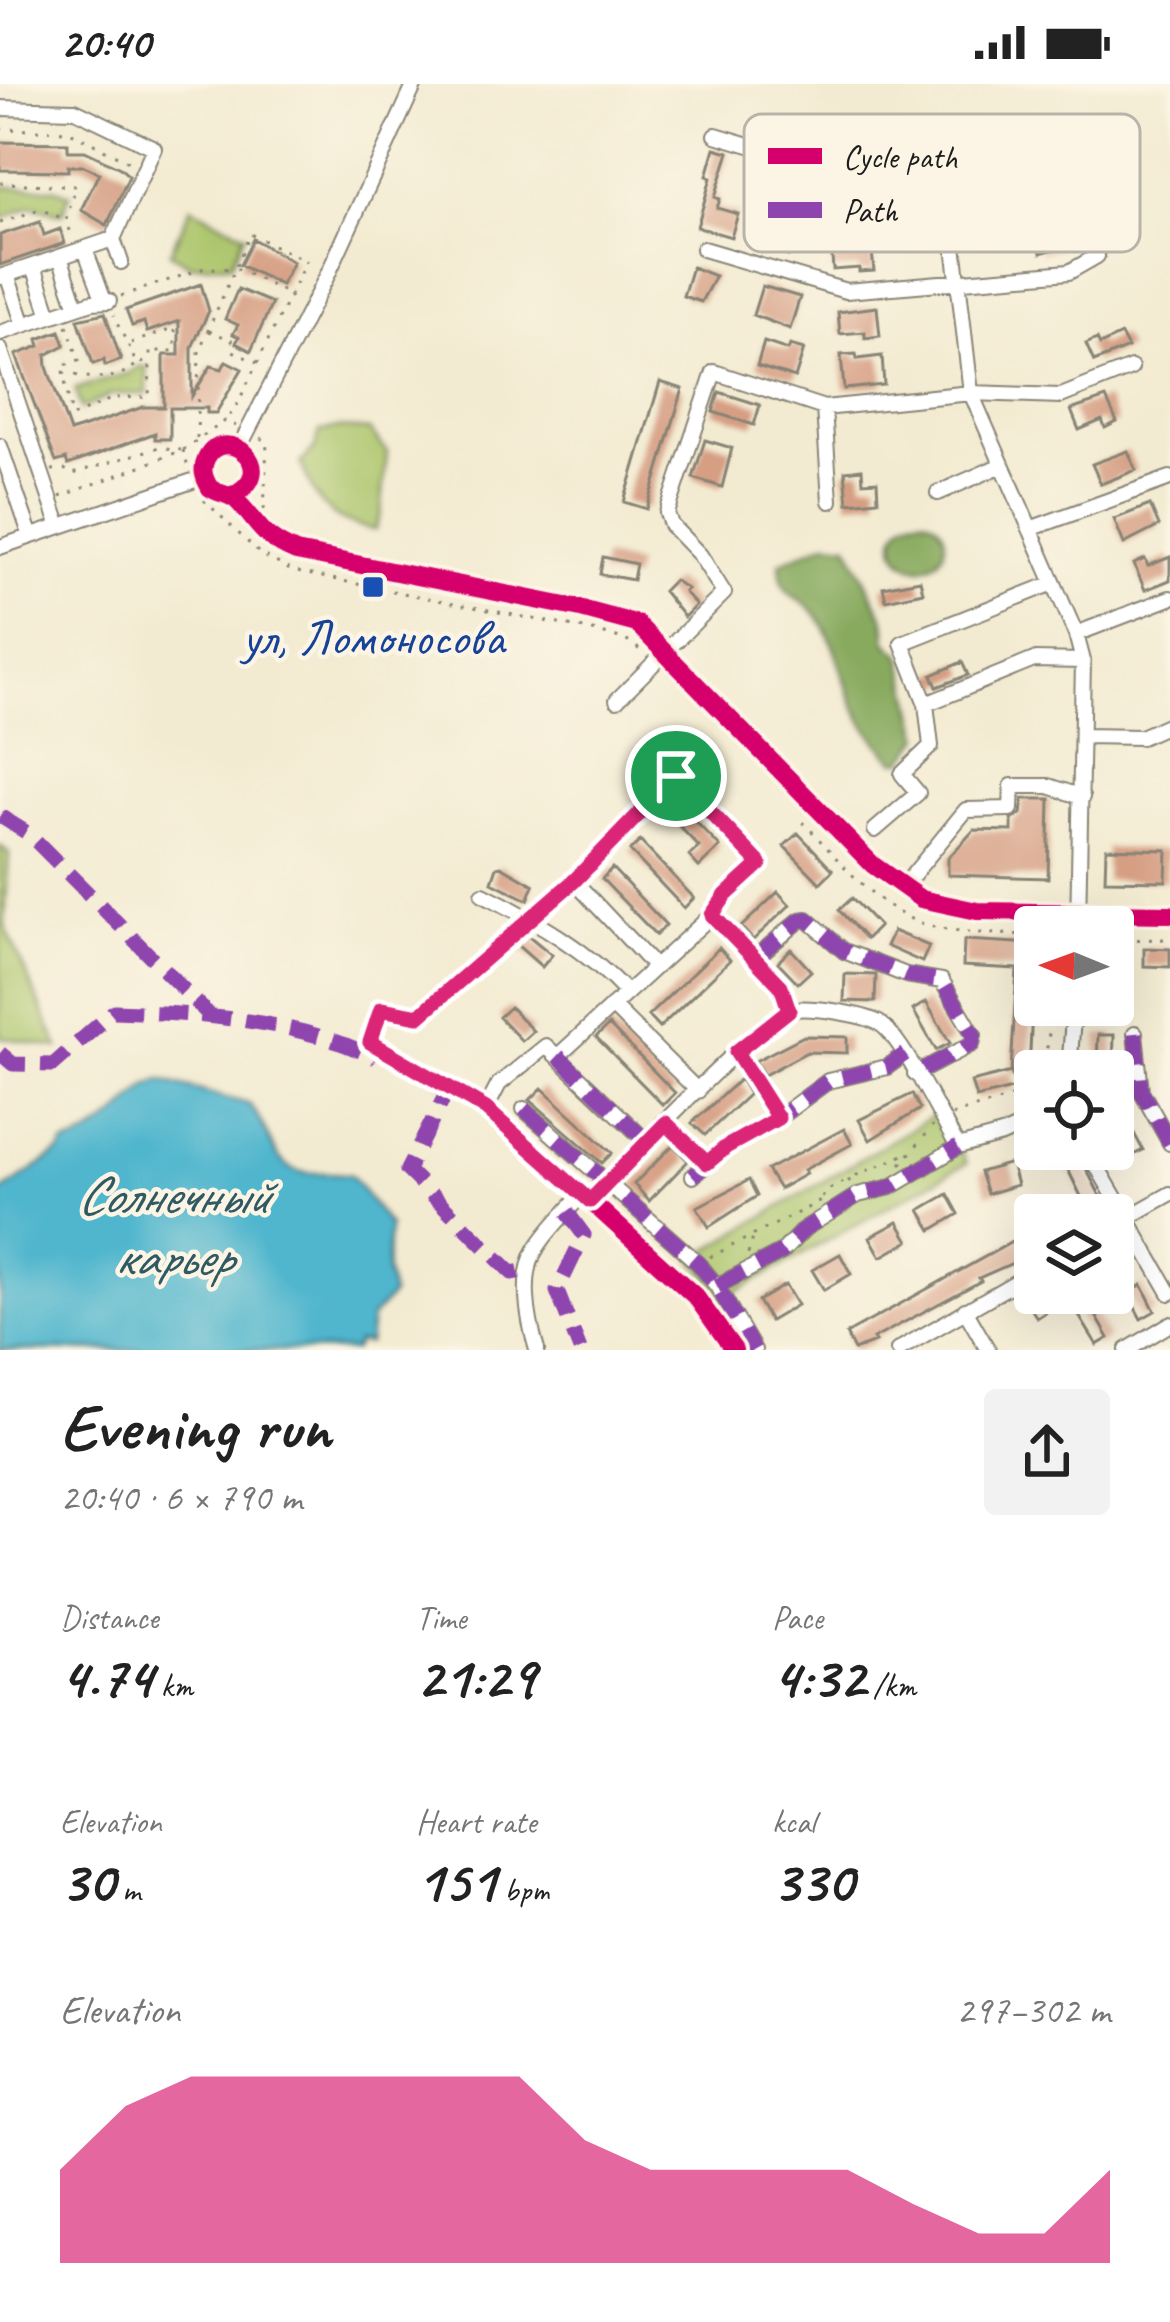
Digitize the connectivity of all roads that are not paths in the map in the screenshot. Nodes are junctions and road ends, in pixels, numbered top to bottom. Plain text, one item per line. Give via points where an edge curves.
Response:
1 (415, 84) edge
2 (0, 108) edge
3 (716, 135) dead end
4 (744, 144) edge
5 (113, 239) junction
6 (703, 249) dead end
7 (81, 250) junction
8 (955, 252) edge
9 (1097, 256) dead end
10 (60, 257) junction
11 (121, 262) dead end
12 (34, 266) junction
13 (3, 276) edge
14 (958, 279) junction
15 (63, 312) junction
16 (24, 325) junction
17 (0, 333) edge
18 (0, 349) edge
19 (1131, 368) dead end
20 (971, 392) junction
21 (824, 408) junction
22 (0, 446) edge
23 (238, 448) junction
24 (1002, 465) junction
25 (204, 477) junction
26 (1170, 478) edge
27 (938, 493) dead end
28 (232, 495) junction
29 (830, 501) dead end
30 (59, 525) junction
31 (1030, 529) junction
32 (30, 534) junction
33 (0, 547) edge
34 (1051, 584) junction
35 (1170, 598) edge
36 (1076, 634) junction
37 (664, 650) junction
38 (1083, 661) junction
39 (617, 700) dead end
40 (926, 704) junction
41 (1170, 724) edge
42 (1084, 736) junction
43 (647, 747) dead end
44 (676, 776) junction
45 (1082, 797) junction
46 (874, 830) dead end
47 (574, 881) junction
48 (903, 886) junction
49 (483, 894) dead end
50 (1080, 906) edge
51 (1170, 914) edge
52 (712, 915) junction
53 (1014, 915) edge
54 (1134, 917) edge
55 (532, 919) junction
56 (755, 958) junction
57 (655, 967) junction
58 (626, 993) junction
59 (612, 1006) junction
60 (789, 1010) junction
61 (1136, 1033) dead end
62 (736, 1052) junction
63 (905, 1054) junction
64 (558, 1056) junction
65 (915, 1074) junction
66 (698, 1091) junction
67 (486, 1109) junction
68 (524, 1109) dead end
69 (778, 1118) junction
70 (666, 1123) junction
71 (1014, 1130) edge
72 (647, 1142) junction
73 (1170, 1143) edge
74 (958, 1147) junction
75 (707, 1163) junction
76 (693, 1176) dead end
77 (604, 1183) junction
78 (1170, 1194) edge
79 (586, 1197) junction
80 (1134, 1214) edge
81 (1134, 1242) edge
82 (1014, 1283) edge
83 (715, 1284) junction
84 (1170, 1293) edge
85 (696, 1297) junction
86 (964, 1310) junction
87 (1170, 1324) edge
88 (536, 1350) edge
89 (734, 1350) edge
90 (754, 1350) edge
91 (898, 1350) edge
92 (988, 1350) edge
93 (1127, 1350) edge

1 - 23 street
2 - 5 street via 75,110 154,148
3 - 4 street
5 - 7 street
5 - 11 street
6 - 14 street via 846,291
7 - 10 street
7 - 15 street via 106,301
8 - 14 street
9 - 14 street via 1069,272
10 - 12 street
10 - 15 street
12 - 13 street
12 - 15 street
13 - 16 street
14 - 20 street
15 - 16 street
16 - 17 street
18 - 30 street
19 - 20 street via 1061,396
20 - 21 street
20 - 24 street
21 - 29 street
21 - 37 street via 714,372 667,513 724,593
22 - 32 street
23 - 25 street via 210,452
23 - 28 street via 253,465 252,478
24 - 27 street
24 - 31 street
25 - 28 street via 210,488
25 - 30 street
26 - 31 street
28 - 37 street via 254,525 296,552 606,615 637,624
30 - 32 street
31 - 34 street
32 - 33 street
34 - 36 street
34 - 40 street via 902,643
35 - 36 street
36 - 38 street
37 - 39 street
37 - 48 street via 873,865
38 - 40 street via 1034,660
38 - 42 street
40 - 46 street via 931,746 902,774 919,793
41 - 42 street via 1141,737
42 - 45 street
43 - 44 street
44 - 47 street
44 - 52 street via 760,864
45 - 48 street via 1012,786 1011,809 966,810
45 - 50 street
47 - 55 street
47 - 57 street
48 - 53 street via 921,899
49 - 55 street
51 - 54 street
52 - 56 street
52 - 57 street
55 - 58 street
55 - 67 street via 419,1016 381,1009 370,1042
56 - 60 street via 781,986
56 - 65 street via 807,919 844,951 942,980 972,1044
57 - 58 street
58 - 59 street
59 - 64 street
59 - 66 street
60 - 62 street
60 - 63 street via 881,1024
61 - 73 street via 1141,1091
62 - 66 street
62 - 69 street
63 - 65 street
63 - 69 street via 887,1067 828,1081
64 - 67 street via 546,1046 499,1084
64 - 72 street
65 - 74 street
66 - 70 street
67 - 79 street
68 - 77 street
69 - 75 street
70 - 72 street
70 - 75 street
71 - 74 street
72 - 77 street
74 - 83 street via 891,1187 858,1195 782,1252
75 - 76 street
77 - 79 street
77 - 83 street
78 - 80 street
79 - 85 street
79 - 88 street via 536,1248 527,1270
81 - 84 street
82 - 86 street
83 - 85 street
83 - 90 street
85 - 89 street
86 - 91 street
86 - 92 street
87 - 93 street

